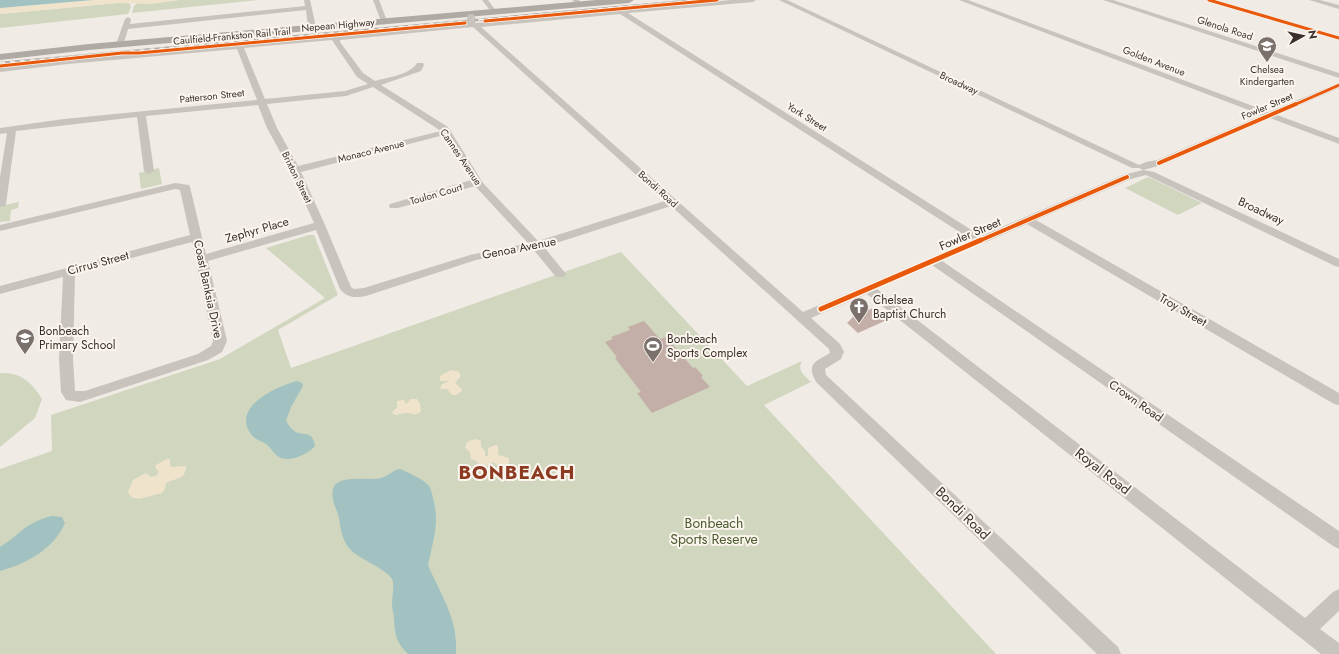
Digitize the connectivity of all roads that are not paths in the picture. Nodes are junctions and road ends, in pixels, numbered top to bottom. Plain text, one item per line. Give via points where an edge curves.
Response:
1 (307, 0) edge
2 (376, 0) edge
3 (485, 0) edge
4 (629, 0) edge
5 (753, 0) edge
6 (782, 0) edge
7 (962, 0) edge
8 (1106, 0) edge
9 (1209, 0) edge
10 (1312, 0) edge
11 (577, 2) edge
12 (1339, 7) edge
13 (309, 8) junction
14 (494, 12) junction
15 (621, 12) junction
16 (129, 17) dead end
17 (475, 19) junction
18 (384, 21) junction
19 (126, 27) junction
20 (312, 27) junction
21 (336, 38) junction
22 (1339, 38) edge
23 (120, 44) junction
24 (240, 47) junction
25 (0, 57) edge
26 (420, 65) dead end
27 (0, 70) edge
28 (1339, 76) edge
29 (375, 84) junction
30 (1339, 85) edge
31 (263, 102) junction
32 (141, 114) junction
33 (1270, 115) junction
34 (12, 129) junction
35 (0, 131) edge
36 (447, 132) junction
37 (1339, 141) edge
38 (295, 170) junction
39 (149, 171) dead end
40 (1141, 171) junction
41 (478, 182) junction
42 (673, 202) junction
43 (2, 204) dead end
44 (394, 206) dead end
45 (1028, 220) junction
46 (320, 225) junction
47 (0, 228) edge
48 (196, 237) junction
49 (980, 240) junction
50 (537, 246) junction
51 (201, 259) junction
52 (934, 260) junction
53 (1339, 262) edge
54 (69, 271) junction
55 (560, 274) dead end
56 (869, 289) junction
57 (0, 290) edge
58 (365, 292) joint
59 (802, 317) junction
60 (1339, 400) edge
61 (1339, 541) edge
62 (1339, 598) edge
63 (1306, 630) junction
64 (1111, 654) edge
65 (1336, 654) edge

1 - 13 street
2 - 18 street
3 - 14 street
4 - 11 highway, Nepean Highway
5 - 15 street
6 - 40 street, Broadway
7 - 33 street, Golden Avenue
8 - 28 street, Glenola Road
9 - 22 street
10 - 12 street
11 - 14 highway, Nepean Highway
13 - 19 street
13 - 20 street
14 - 17 highway, Nepean Highway
15 - 17 street
15 - 49 street, York Street
16 - 19 street
17 - 18 highway, Nepean Highway
17 - 21 street
17 - 42 street, Bondi Road
18 - 20 highway, Nepean Highway
19 - 23 street
20 - 23 highway, Nepean Highway
21 - 24 street
21 - 29 street, Cannes Avenue via 336,42 359,74
23 - 25 highway, Nepean Highway
24 - 27 street
24 - 31 street, Brixton Street
26 - 29 street, Patterson Street via 410,74
29 - 31 street, Patterson Street via 348,93
29 - 36 street, Cannes Avenue
30 - 33 street, Fowler Street
31 - 32 street, Patterson Street
31 - 38 street, Brixton Street via 272,128
32 - 34 street, Patterson Street
32 - 39 street
33 - 37 street, Golden Avenue
33 - 40 street, Fowler Street via 1159,163 1155,169
34 - 35 street, Patterson Street
34 - 43 street
36 - 38 street, Monaco Avenue
36 - 41 street, Cannes Avenue
38 - 46 street, Brixton Street
40 - 45 street, Fowler Street
40 - 53 street, Broadway
41 - 44 street, Toulon Court
41 - 50 street, Cannes Avenue
42 - 50 street, Genoa Avenue
42 - 59 street, Bondi Road
45 - 49 street, Fowler Street
45 - 60 street, Troy Street
46 - 51 street, Zephyr Place
46 - 58 street, Brixton Street via 346,289 352,292
47 - 48 street, Coast Banksia Drive via 178,185 187,190
48 - 51 street, Coast Banksia Drive
48 - 54 street, Cirrus Street
49 - 52 street, Fowler Street
50 - 55 street, Cannes Avenue
50 - 58 street, Genoa Avenue via 474,257
51 - 54 street, Coast Banksia Drive via 220,341 217,349 203,357 80,397 71,396 68,392 66,359
52 - 56 street, Fowler Street
52 - 61 street, Crown Road
54 - 57 street, Cirrus Street
56 - 59 street, Fowler Street
56 - 63 street, Royal Road
59 - 64 street, Bondi Road via 834,346 837,353 820,365 817,370 821,378
62 - 63 street
63 - 65 street, Royal Road

